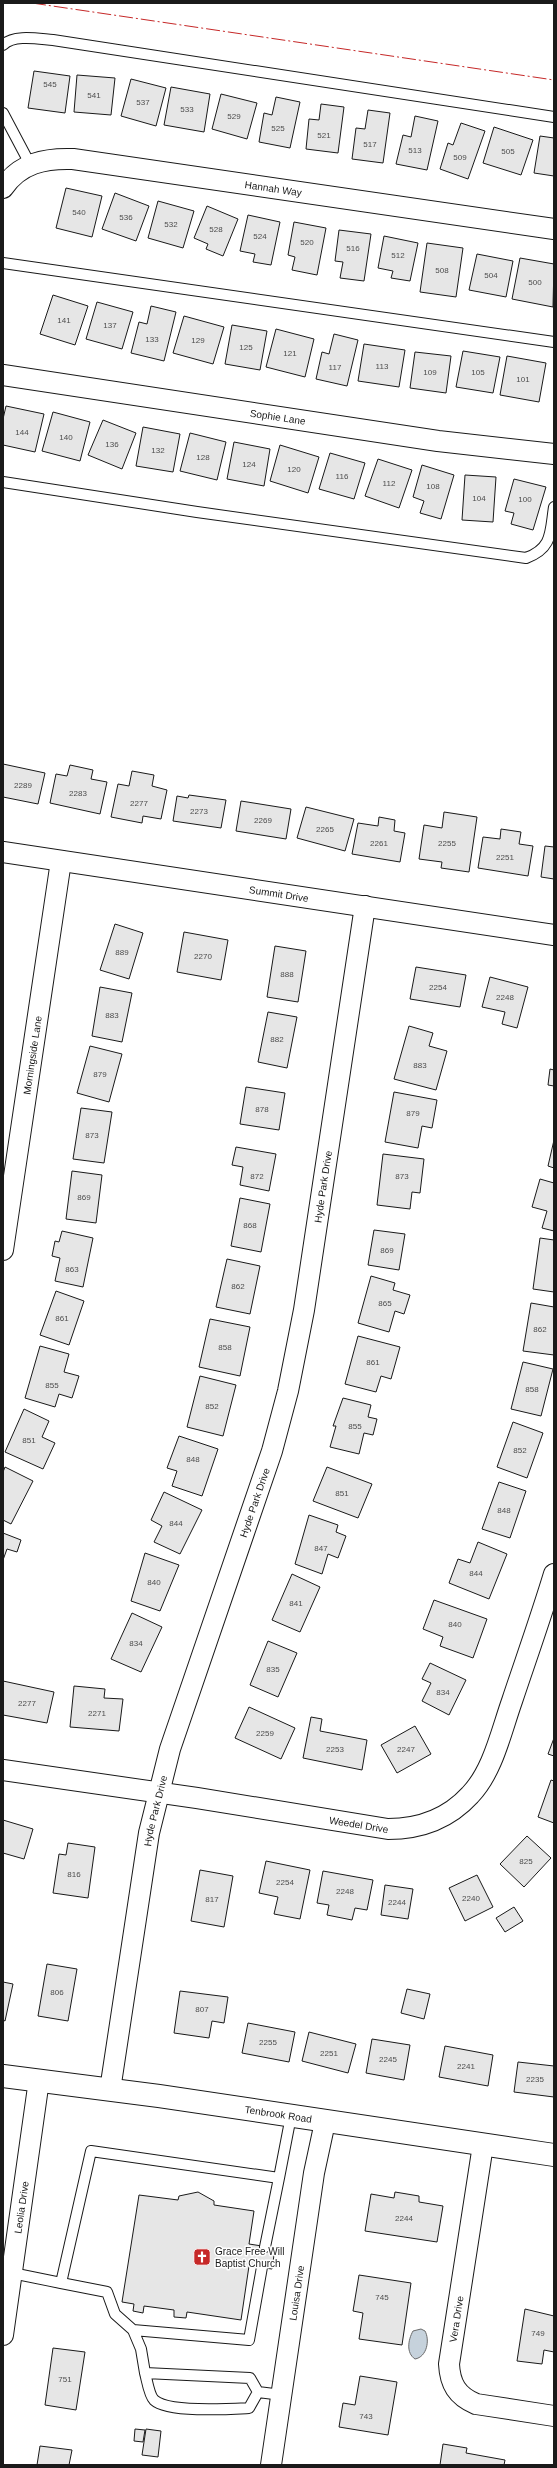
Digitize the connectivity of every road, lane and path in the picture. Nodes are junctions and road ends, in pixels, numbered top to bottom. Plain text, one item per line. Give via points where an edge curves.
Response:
1 (3, 45) edge
2 (3, 113) edge
3 (554, 117) edge
4 (30, 164) junction
5 (3, 188) edge
6 (554, 229) edge
7 (3, 263) edge
8 (554, 342) edge
9 (3, 375) edge
10 (554, 454) edge
11 (3, 482) edge
12 (554, 507) edge
13 (3, 852) edge
14 (61, 860) junction
15 (365, 906) junction
16 (554, 935) edge
17 (3, 1250) edge
18 (554, 1574) edge
19 (3, 1770) edge
20 (159, 1793) junction
21 (3, 2076) edge
22 (39, 2080) junction
23 (110, 2090) junction
24 (291, 2116) junction
25 (325, 2122) junction
26 (483, 2145) junction
27 (554, 2155) edge
28 (279, 2178) junction
29 (265, 2246) dead end
30 (262, 2267) dead end
31 (12, 2273) junction
32 (61, 2283) junction
33 (133, 2330) junction
34 (3, 2335) edge
35 (145, 2373) junction
36 (258, 2392) junction
37 (282, 2395) junction
38 (554, 2416) edge
39 (271, 2465) edge

1 - 3 lane via 7,41 29,38 53,40
2 - 4 lane
4 - 5 street, Hannah Way via 10,178
4 - 6 street, Hannah Way via 51,158 73,158
7 - 8 lane
9 - 10 street, Sophie Lane via 438,441
11 - 12 lane via 526,558 537,554 546,546
13 - 14 street, Summit Drive
14 - 15 street, Summit Drive
14 - 17 street, Morningside Lane
15 - 16 street, Summit Drive
15 - 20 street, Hyde Park Drive via 304,1310 288,1391 269,1458 170,1749
18 - 20 street, Weedel Drive via 489,1764 481,1781 470,1795 445,1816 415,1827 388,1829
19 - 20 street, Weedel Drive
20 - 23 street, Hyde Park Drive via 144,1855
21 - 22 street, Tenbrook Road
22 - 23 street, Tenbrook Road
22 - 31 street, Leolia Drive
23 - 24 street, Tenbrook Road
24 - 25 street, Tenbrook Road
24 - 28 lane
25 - 26 street, Tenbrook Road
25 - 37 street, Louisa Drive via 314,2173
26 - 27 street, Tenbrook Road
26 - 38 street, Vera Drive via 449,2364 450,2378 456,2391 466,2400 476,2404
28 - 29 lane
28 - 32 lane via 91,2150
30 - 33 lane via 249,2340
31 - 32 lane
31 - 34 street, Leolia Drive
32 - 33 lane via 107,2292 115,2314
33 - 35 lane via 141,2349
35 - 36 lane via 250,2378
35 - 36 lane via 153,2399 161,2404 203,2410 249,2408
36 - 37 lane
37 - 39 street, Louisa Drive

